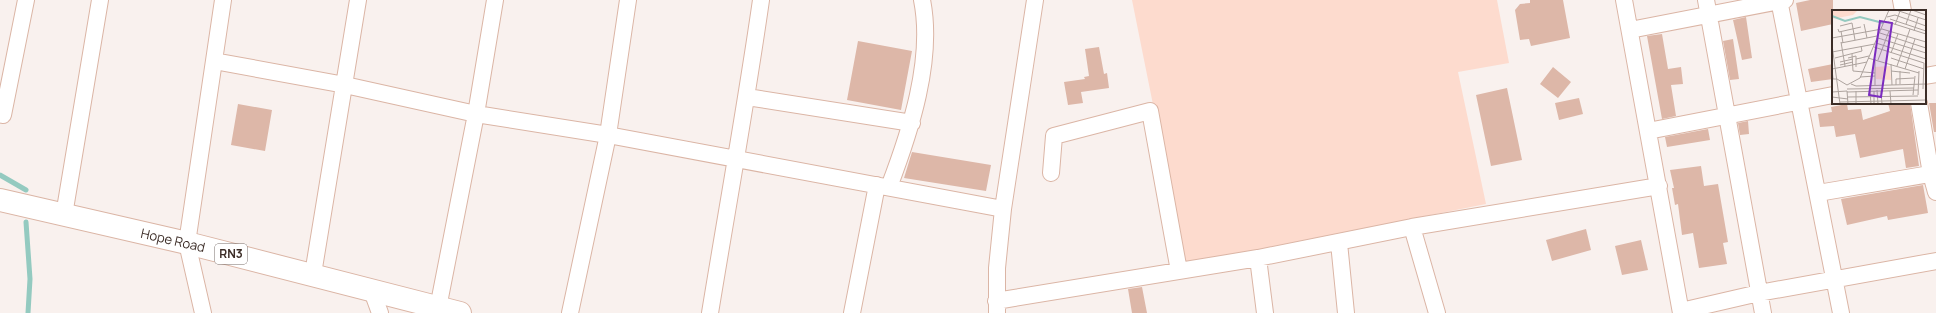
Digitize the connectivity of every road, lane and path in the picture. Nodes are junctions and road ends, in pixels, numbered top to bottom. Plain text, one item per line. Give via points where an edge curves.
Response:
1 (26, 0) edge
2 (100, 0) edge
3 (223, 0) edge
4 (358, 0) edge
5 (495, 0) edge
6 (628, 0) edge
7 (761, 0) edge
8 (922, 0) edge
9 (1035, 0) edge
10 (1624, 0) edge
11 (1901, 0) edge
12 (1781, 1) edge
13 (1707, 7) edge
14 (1903, 10) edge
15 (1630, 30) junction
16 (214, 61) junction
17 (1936, 74) edge
18 (1926, 76) edge
19 (345, 85) junction
20 (1832, 95) edge
21 (747, 97) junction
22 (1799, 102) junction
23 (1919, 104) edge
24 (476, 114) junction
25 (3, 115) dead end
26 (1727, 115) junction
27 (912, 123) junction
28 (1648, 131) junction
29 (608, 134) junction
30 (735, 158) junction
31 (1051, 173) dead end
32 (1933, 174) edge
33 (883, 186) junction
34 (1659, 186) junction
35 (1936, 192) edge
36 (1818, 193) junction
37 (0, 200) edge
38 (1003, 209) junction
39 (64, 215) junction
40 (1412, 227) junction
41 (188, 243) junction
42 (1339, 243) junction
43 (1258, 258) junction
44 (1936, 261) edge
45 (1179, 271) junction
46 (313, 274) junction
47 (1834, 280) junction
48 (372, 291) junction
49 (1759, 293) junction
50 (996, 307) edge
51 (438, 308) junction
52 (1681, 312) edge
53 (203, 313) edge
54 (380, 313) edge
55 (460, 313) edge
56 (570, 313) edge
57 (710, 313) edge
58 (852, 313) edge
59 (1265, 313) edge
60 (1346, 313) edge
61 (1437, 313) edge
62 (1763, 313) edge
63 (1841, 313) edge

1 - 25 street
2 - 39 street
3 - 16 street
4 - 19 street
5 - 24 street
6 - 29 street
7 - 21 street
8 - 27 street via 925,32 921,76
9 - 38 street
10 - 15 street
11 - 14 street
12 - 13 street
12 - 22 street
13 - 15 street
13 - 26 street
15 - 28 street
16 - 19 street
16 - 41 street
17 - 18 street
19 - 24 street
19 - 46 street
20 - 22 street
21 - 27 street
21 - 30 street
22 - 26 street
22 - 36 street
23 - 32 street
24 - 29 street
24 - 51 street
26 - 28 street
26 - 49 street
27 - 33 street
28 - 34 street
29 - 30 street
29 - 56 street
30 - 33 street
30 - 57 street
31 - 45 street via 1054,136 1150,111
32 - 35 street
32 - 36 street
33 - 38 street
33 - 58 street
34 - 40 street
34 - 52 street
36 - 47 street
37 - 39 highway, Hope Road / RN3
38 - 50 street
39 - 41 highway, Hope Road / RN3
40 - 42 street
40 - 61 street
41 - 46 highway, Hope Road / RN3
41 - 53 street
42 - 43 street
42 - 60 street
43 - 45 street
43 - 59 street
44 - 47 street
45 - 50 street
46 - 48 highway, Hope Road / RN3
47 - 49 street
47 - 63 street
48 - 51 highway, Hope Road / RN3
48 - 54 street
49 - 52 street
49 - 62 street
51 - 55 highway, Hope Road / RN3

